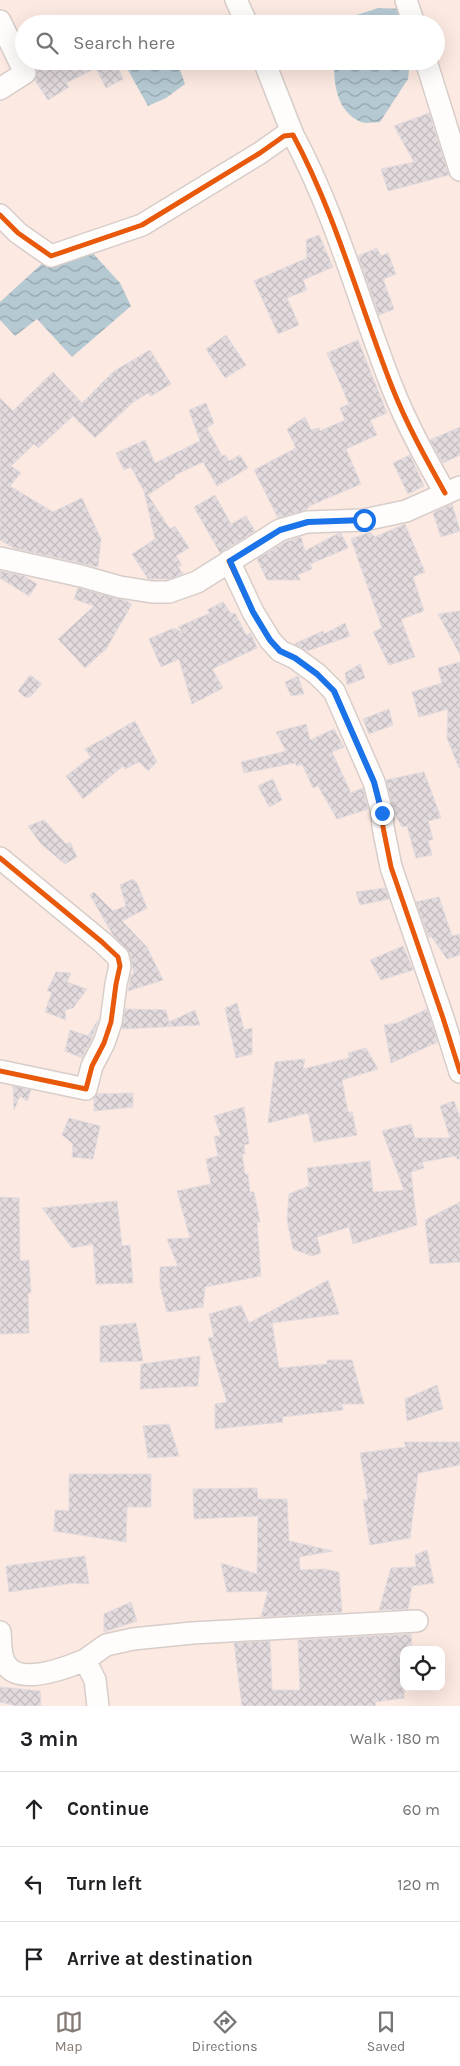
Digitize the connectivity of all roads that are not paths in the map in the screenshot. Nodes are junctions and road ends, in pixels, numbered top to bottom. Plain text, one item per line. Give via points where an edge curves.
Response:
1 (236, 0) edge
2 (406, 0) edge
3 (243, 15) edge
4 (411, 15) edge
5 (0, 21) edge
6 (15, 52) edge
7 (24, 70) edge
8 (268, 70) edge
9 (429, 70) edge
10 (0, 89) edge
11 (293, 135) junction
12 (460, 170) edge
13 (0, 215) edge
14 (452, 490) edge
15 (0, 558) edge
16 (230, 561) junction
17 (0, 858) edge
18 (0, 1071) edge
19 (460, 1072) edge
20 (417, 1621) dead end
21 (0, 1632) edge
22 (85, 1660) junction
23 (98, 1706) edge

1 - 3 street
2 - 4 street
5 - 6 street
7 - 10 street via 25,73
8 - 11 street
9 - 12 street
11 - 13 street via 284,136 142,225 51,256
11 - 14 street via 332,220 393,389 428,462
14 - 16 street via 406,511 364,520 308,522 280,530
15 - 16 street via 152,592 169,592 197,582
16 - 19 street via 253,612 270,640 280,651 317,674 334,691 374,782 391,867
17 - 18 street via 118,956 120,966 111,1022 86,1089
20 - 22 street via 133,1639 106,1645
21 - 22 street via 2,1658 10,1670 18,1674 48,1672
22 - 23 street via 95,1680

